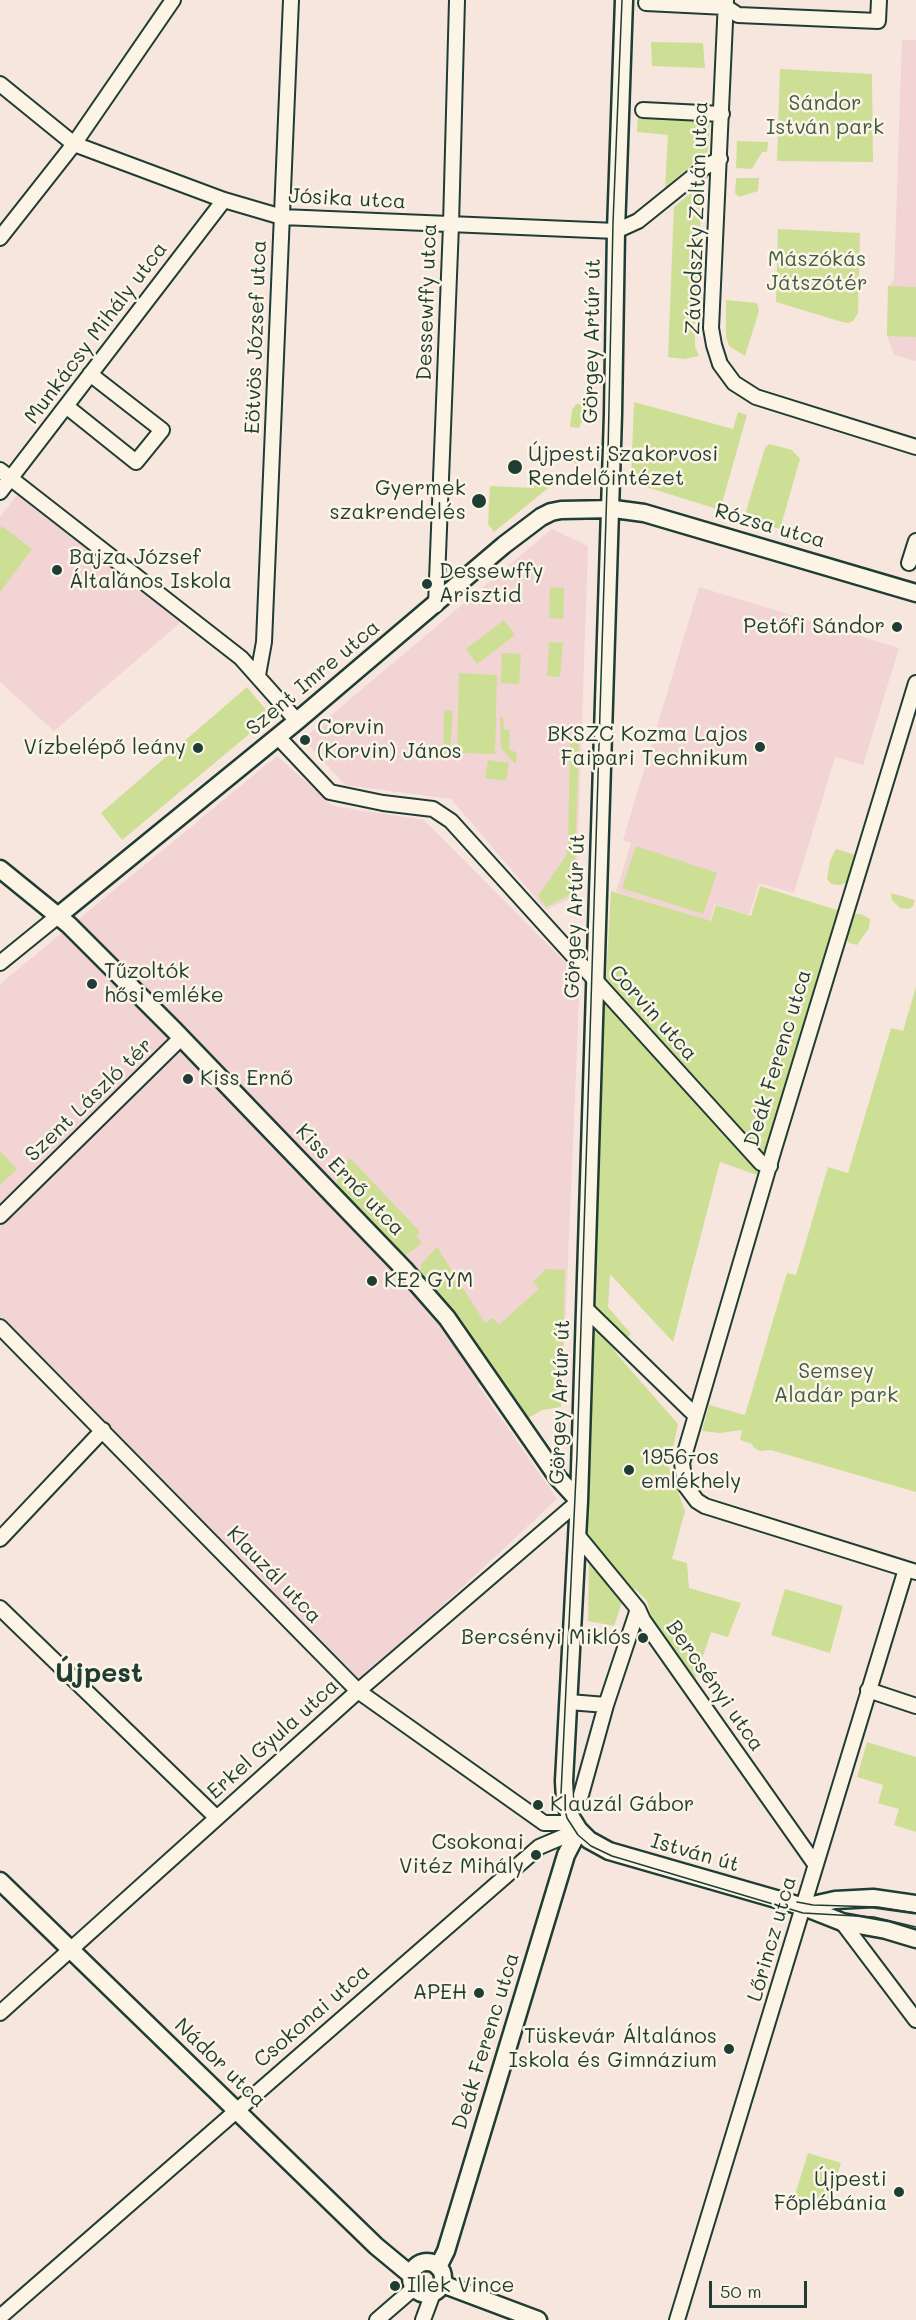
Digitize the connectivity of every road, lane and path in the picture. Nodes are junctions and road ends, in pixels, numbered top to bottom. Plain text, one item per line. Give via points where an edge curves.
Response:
1 (173, 0) edge
2 (291, 0) edge
3 (457, 0) edge
4 (624, 0) edge
5 (879, 0) edge
6 (646, 3) dead end
7 (726, 3) edge
8 (0, 84) edge
9 (643, 110) dead end
10 (722, 114) junction
11 (74, 144) junction
12 (720, 159) junction
13 (224, 200) junction
14 (282, 217) junction
15 (451, 225) junction
16 (616, 231) junction
17 (0, 238) edge
18 (90, 374) junction
19 (66, 406) junction
20 (916, 447) edge
21 (5, 474) edge
22 (0, 492) edge
23 (610, 509) junction
24 (916, 541) edge
25 (909, 563) dead end
26 (916, 593) edge
27 (436, 605) junction
28 (258, 675) junction
29 (916, 683) edge
30 (297, 721) junction
31 (278, 736) junction
32 (0, 869) edge
33 (58, 916) junction
34 (0, 963) edge
35 (596, 980) junction
36 (181, 1038) junction
37 (770, 1166) junction
38 (0, 1216) edge
39 (585, 1308) junction
40 (0, 1327) edge
41 (695, 1415) junction
42 (103, 1430) junction
43 (579, 1502) junction
44 (578, 1536) junction
45 (0, 1539) edge
46 (911, 1571) edge
47 (0, 1608) edge
48 (638, 1609) junction
49 (868, 1690) junction
50 (358, 1692) junction
51 (569, 1702) junction
52 (606, 1705) junction
53 (916, 1706) edge
54 (581, 1795) dead end
55 (217, 1818) junction
56 (544, 1823) junction
57 (576, 1826) junction
58 (539, 1847) junction
59 (815, 1864) junction
60 (0, 1881) edge
61 (916, 1904) edge
62 (804, 1907) junction
63 (842, 1922) junction
64 (916, 1939) edge
65 (71, 1950) junction
66 (0, 2013) edge
67 (916, 2020) edge
68 (236, 2110) junction
69 (438, 2267) junction
70 (413, 2281) junction
71 (437, 2288) junction
72 (0, 2317) edge
73 (377, 2320) edge
74 (423, 2320) edge
75 (538, 2320) edge
76 (677, 2320) edge

1 - 11 street
2 - 14 street, Eötvös József utca
3 - 15 street, Dessewffy utca
4 - 16 street, Görgey Artúr út
5 - 7 street via 878,21 738,15
6 - 7 street
7 - 10 street, Závodszky Zoltán utca
8 - 11 street, Jósika utca
9 - 10 street
10 - 12 street, Závodszky Zoltán utca
11 - 13 street, Jósika utca
11 - 17 street
12 - 16 street via 705,166 638,221
12 - 20 street, Závodszky Zoltán utca via 711,328 720,364 734,383 756,397
13 - 14 street, Jósika utca
13 - 18 street, Munkácsy Mihály utca
14 - 15 street, Jósika utca
14 - 28 street, Eötvös József utca via 264,642
15 - 16 street, Jósika utca
15 - 27 street, Dessewffy utca
16 - 23 street, Görgey Artúr út
18 - 19 street, Munkácsy Mihály utca
18 - 19 street via 162,430 136,462
19 - 21 street, Munkácsy Mihály utca
21 - 22 street, Munkácsy Mihály utca
21 - 28 street
23 - 26 street, Rózsa utca via 661,518
23 - 27 street, Szent Imre utca via 561,510 541,517
23 - 35 street, Görgey Artúr út
24 - 25 street
27 - 30 street, Szent Imre utca
28 - 30 street
29 - 37 street, Deák Ferenc utca
30 - 31 street, Szent Imre utca
31 - 33 street, Szent Imre utca
31 - 35 street, Corvin utca via 330,792 438,811
32 - 33 street, Kiss Ernő utca
33 - 34 street
33 - 36 street, Kiss Ernő utca
35 - 37 street, Corvin utca via 761,1163
35 - 39 street, Görgey Artúr út
36 - 38 street, Szent László tér
36 - 43 street, Kiss Ernő utca via 447,1318 558,1478
37 - 41 street, Deák Ferenc utca
39 - 41 street
39 - 43 street, Görgey Artúr út
40 - 42 street, Klauzál utca
41 - 46 street, Deák Ferenc utca via 685,1446 683,1479 705,1506
42 - 45 street
42 - 50 street, Klauzál utca
43 - 44 street, Görgey Artúr út
43 - 50 street, Erkel Gyula utca
44 - 48 street, Bercsényi utca
44 - 51 street, Görgey Artúr út
46 - 49 street, Lőrincz utca
47 - 55 street
48 - 52 street
48 - 59 street, Bercsényi utca
49 - 53 street
49 - 59 street, Lőrincz utca
50 - 55 street, Erkel Gyula utca
50 - 56 street, Klauzál utca
51 - 52 street
51 - 57 street, Görgey Artúr út via 564,1788
52 - 54 street
55 - 65 street, Erkel Gyula utca
56 - 57 street
56 - 58 street via 545,1836
57 - 58 street, Csokonai utca
57 - 62 street, István út via 589,1840 609,1851
57 - 69 street, Deák Ferenc utca
58 - 68 street, Csokonai utca
59 - 62 street, Lőrincz utca
60 - 65 street, Nádor utca
61 - 62 street, István út via 854,1899
62 - 63 street, István út
62 - 76 street, Lőrincz utca
63 - 64 street, István út
63 - 67 street
65 - 66 street, Erkel Gyula utca
65 - 68 street, Nádor utca
68 - 70 street, Nádor utca
68 - 72 street, Csokonai utca
69 - 70 street via 426,2262 414,2269
69 - 71 street via 443,2278
70 - 71 street, Nádor utca via 420,2293
70 - 73 street
71 - 74 street
71 - 75 street, Nádor utca

